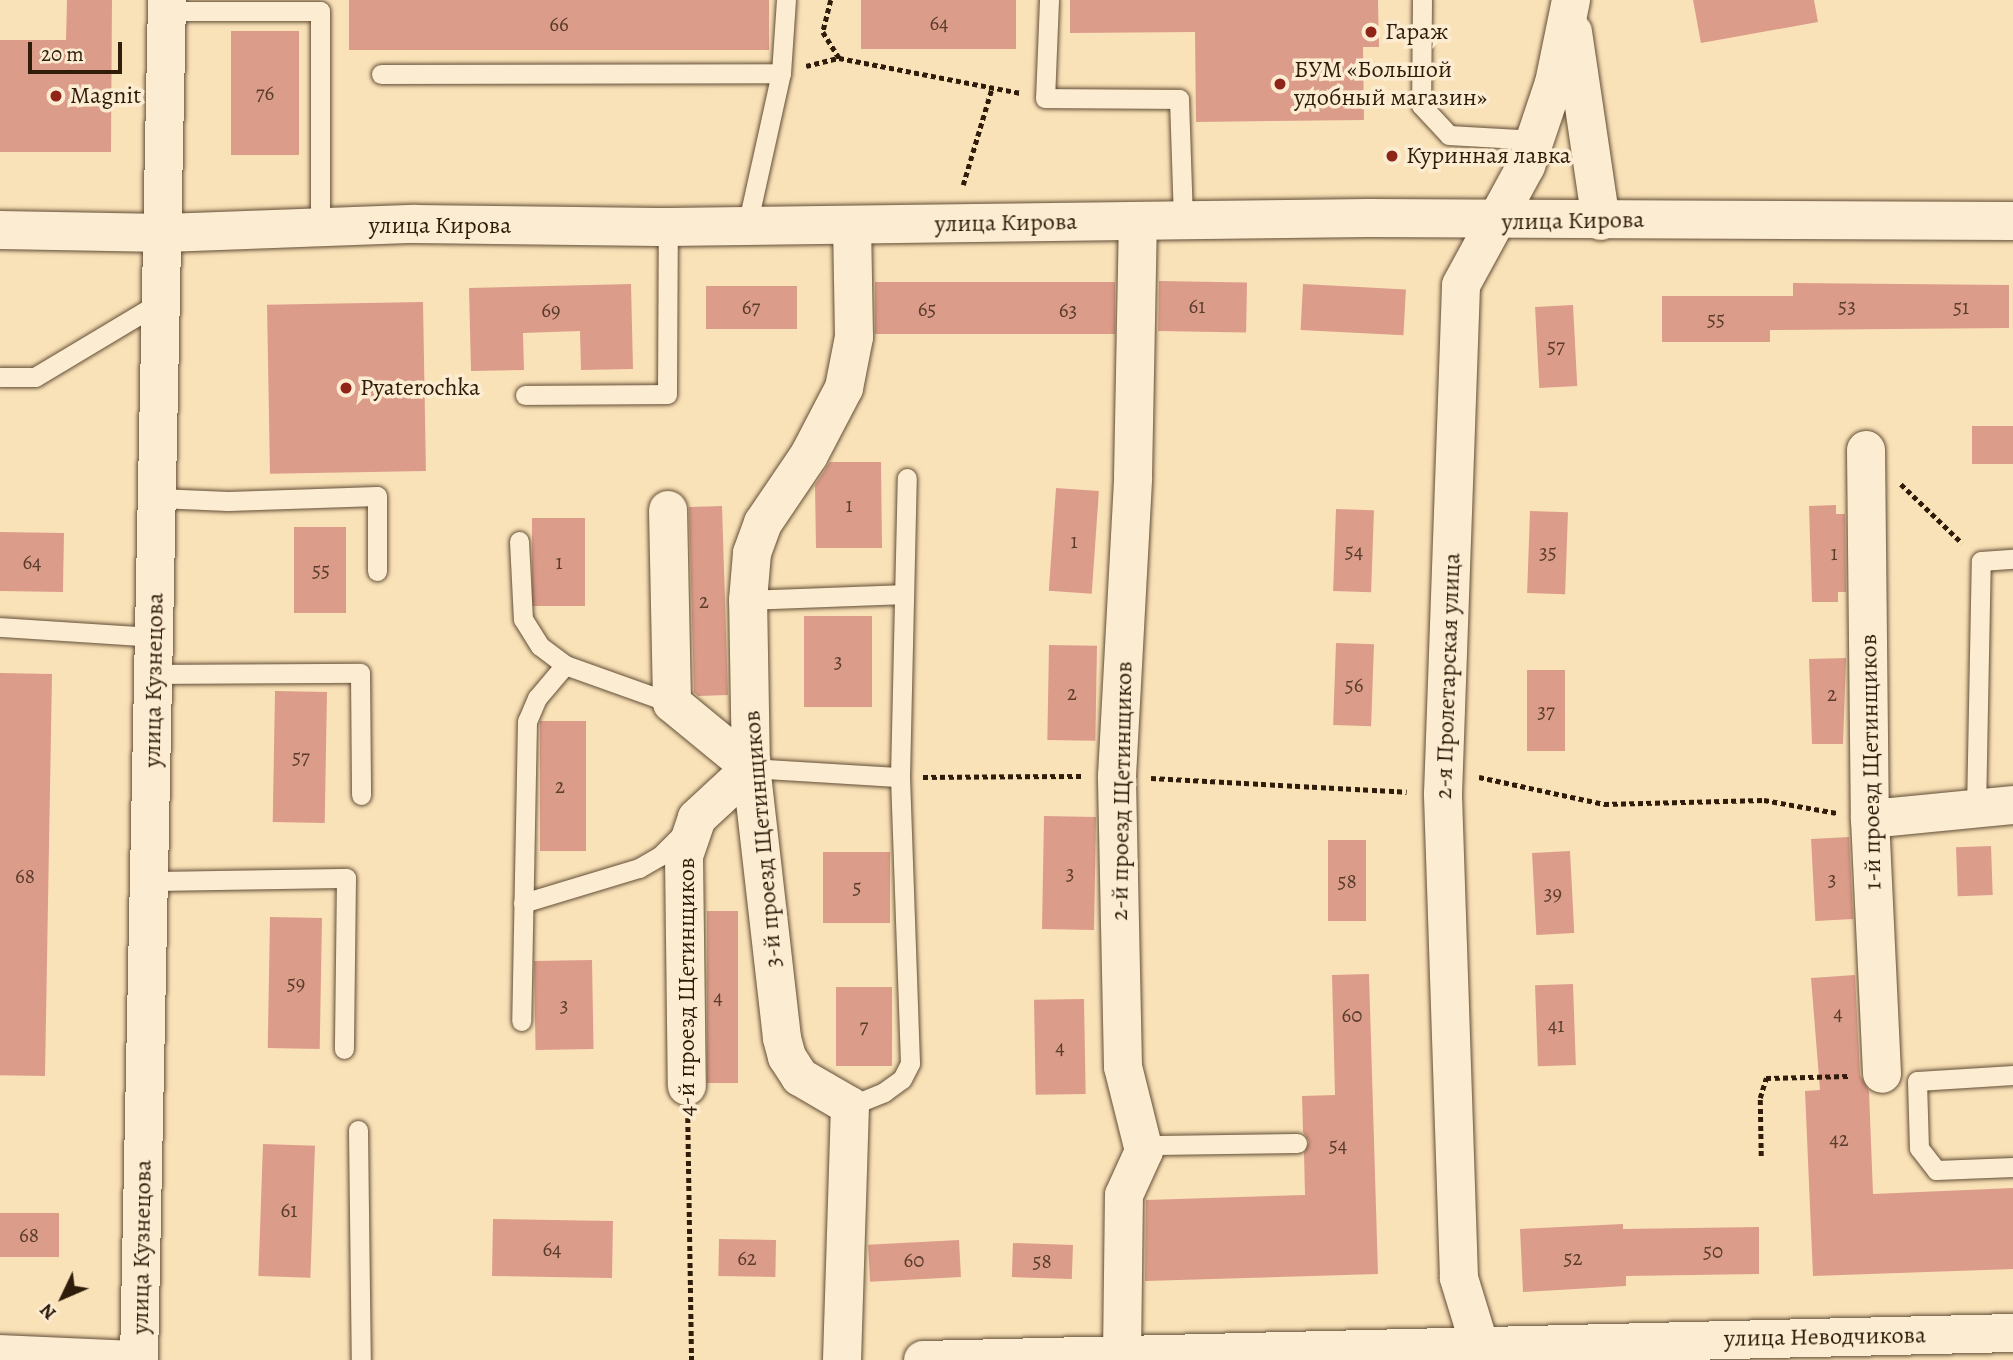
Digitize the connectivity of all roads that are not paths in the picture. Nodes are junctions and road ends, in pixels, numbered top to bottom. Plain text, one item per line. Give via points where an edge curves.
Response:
1 (786, 0) edge
2 (1049, 0) edge
3 (1422, 0) edge
4 (1570, 5) edge
5 (167, 6) edge
6 (781, 72) junction
7 (381, 74) dead end
8 (1536, 140) junction
9 (1138, 221) junction
10 (1182, 221) junction
11 (1601, 221) junction
12 (2013, 221) edge
13 (1495, 222) junction
14 (747, 226) junction
15 (852, 226) junction
16 (668, 227) junction
17 (320, 229) junction
18 (0, 230) edge
19 (165, 233) junction
20 (163, 301) junction
21 (0, 377) edge
22 (526, 396) dead end
23 (1866, 450) road end
24 (907, 478) dead end
25 (158, 498) junction
26 (668, 510) dead end
27 (519, 541) dead end
28 (2013, 559) edge
29 (377, 571) dead end
30 (904, 594) junction
31 (748, 600) junction
32 (0, 627) edge
33 (155, 656) junction
34 (565, 665) junction
35 (672, 702) junction
36 (751, 768) junction
37 (900, 777) junction
38 (361, 795) dead end
39 (2013, 805) edge
40 (1976, 811) junction
41 (696, 818) junction
42 (1870, 819) junction
43 (150, 881) junction
44 (523, 903) junction
45 (521, 1021) dead end
46 (344, 1049) dead end
47 (1882, 1074) road end
48 (2013, 1075) edge
49 (687, 1086) road end
50 (850, 1106) junction
51 (358, 1130) dead end
52 (1297, 1143) dead end
53 (1144, 1151) junction
54 (2013, 1167) edge
55 (2013, 1333) edge
56 (1483, 1352) edge
57 (0, 1354) edge
58 (1122, 1356) junction
59 (1233, 1356) edge
60 (981, 1359) edge
61 (132, 1360) edge
62 (139, 1360) edge
63 (361, 1360) edge
64 (842, 1360) edge
65 (923, 1360) edge

1 - 6 lane
2 - 10 lane via 1045,98 1179,100
3 - 8 lane via 1421,105 1449,135
4 - 8 street, 2-я Пролетарская улица
4 - 11 street, 2-я Пролетарская улица
5 - 17 lane via 320,12
5 - 19 street, улица Кузнецова
6 - 7 lane
6 - 14 lane
8 - 13 street, 2-я Пролетарская улица
9 - 10 street, улица Кирова
9 - 15 street, улица Кирова
9 - 53 street, 2-й проезд Щетинщиков via 1133,477 1117,776 1123,1067
10 - 13 street, улица Кирова
11 - 12 street, улица Кирова via 1808,217
11 - 13 street, улица Кирова
13 - 56 street, 2-я Пролетарская улица via 1461,285 1444,782 1459,1278
14 - 15 street, улица Кирова
14 - 16 street, улица Кирова
15 - 31 street, 3-й проезд Щетинщиков via 853,337 844,388 809,455 762,523 752,553
16 - 17 street, улица Кирова via 415,224
16 - 22 lane via 667,394
17 - 19 street, улица Кирова
18 - 19 street, улица Кирова
19 - 20 street, улица Кузнецова
20 - 21 lane via 35,377
20 - 25 street, улица Кузнецова
23 - 42 street, 1-й проезд Щетинщиков
24 - 30 lane
25 - 29 lane via 228,502 377,496
25 - 33 street, улица Кузнецова
26 - 35 street
27 - 34 lane via 523,619 540,646
28 - 40 lane via 1980,561
30 - 31 lane
30 - 37 lane
31 - 36 street, 3-й проезд Щетинщиков
32 - 33 lane
33 - 38 lane via 360,673
33 - 43 street, улица Кузнецова
34 - 35 lane
34 - 44 lane via 537,698 527,721
35 - 36 street
36 - 37 lane
36 - 41 street
36 - 50 street, 3-й проезд Щетинщиков via 786,1058 800,1077
37 - 50 lane via 910,1062 902,1079
39 - 40 street
40 - 42 street
41 - 44 lane via 660,856 639,868
41 - 49 street, 4-й проезд Щетинщиков via 684,856 682,894
42 - 47 street, 1-й проезд Щетинщиков
43 - 46 lane via 346,878
43 - 62 street, улица Кузнецова
44 - 45 lane
48 - 54 lane via 1917,1081 1919,1148 1936,1170
50 - 64 street
51 - 63 lane
52 - 53 lane via 1157,1145
53 - 58 street via 1124,1195
55 - 56 street, улица Неводчикова
56 - 59 street, улица Неводчикова
57 - 61 street
58 - 59 street, улица Неводчикова
58 - 60 street, улица Неводчикова
60 - 65 street, улица Неводчикова

